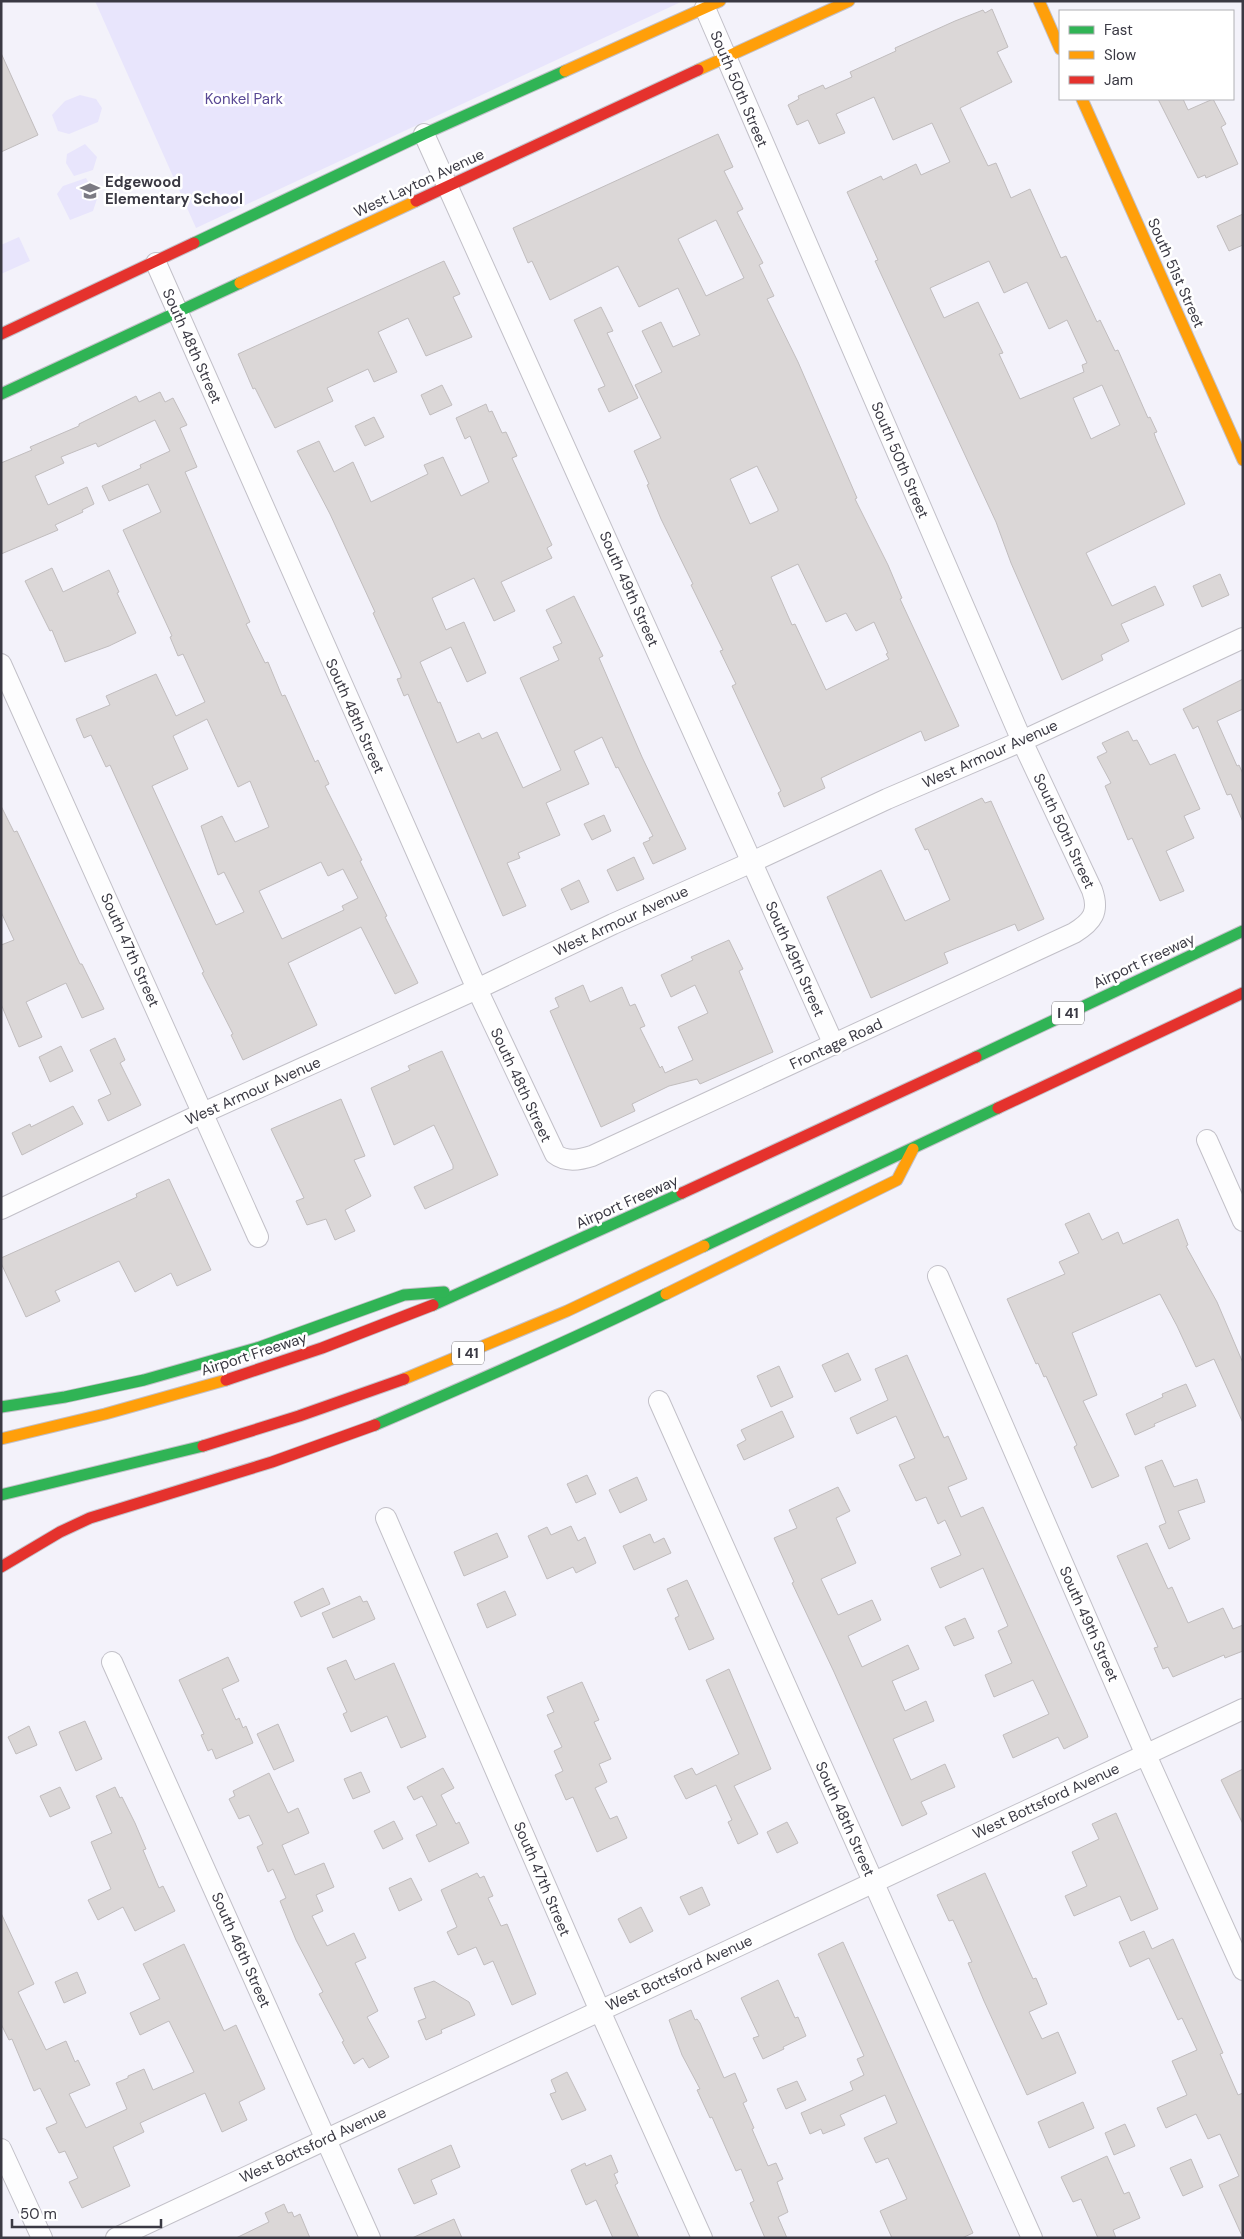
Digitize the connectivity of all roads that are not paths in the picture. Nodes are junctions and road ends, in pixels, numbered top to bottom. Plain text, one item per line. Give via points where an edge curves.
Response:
1 (850, 1) edge
2 (1039, 1) edge
3 (713, 5) edge
4 (1059, 47) edge
5 (725, 57) junction
6 (1082, 100) edge
7 (424, 134) junction
8 (448, 186) junction
9 (156, 263) junction
10 (177, 312) junction
11 (1, 334) edge
12 (1, 394) edge
13 (1243, 460) edge
14 (1243, 638) edge
15 (1, 664) edge
16 (1022, 741) junction
17 (752, 862) junction
18 (1096, 912) joint
19 (1243, 931) edge
20 (477, 989) junction
21 (1243, 993) edge
22 (834, 1045) junction
23 (203, 1113) junction
24 (1207, 1140) dead end
25 (913, 1149) junction
26 (567, 1159) joint
27 (1, 1209) edge
28 (1243, 1221) edge
29 (258, 1237) dead end
30 (938, 1276) dead end
31 (465, 1291) junction
32 (659, 1401) dead end
33 (1, 1407) edge
34 (1, 1439) edge
35 (1, 1495) edge
36 (386, 1518) dead end
37 (1, 1567) edge
38 (112, 1662) dead end
39 (1243, 1709) edge
40 (1146, 1755) junction
41 (873, 1882) junction
42 (1243, 1970) edge
43 (600, 2011) junction
44 (327, 2139) junction
45 (1, 2149) edge
46 (42, 2238) edge
47 (116, 2238) edge
48 (370, 2238) edge
49 (702, 2238) edge
50 (1032, 2238) edge

1 - 5 main road, West Layton Avenue
2 - 4 main road
3 - 5 street, South 50th Street
3 - 7 main road
5 - 8 main road, West Layton Avenue
5 - 16 street, South 50th Street
6 - 13 main road, South 51st Street
7 - 8 street, South 49th Street
7 - 9 main road
8 - 10 main road, West Layton Avenue
8 - 17 street, South 49th Street
9 - 10 street, South 48th Street
9 - 11 main road
10 - 12 main road, West Layton Avenue
10 - 20 street, South 48th Street
14 - 16 street, West Armour Avenue
15 - 23 street, South 47th Street
16 - 17 street, West Armour Avenue
16 - 18 street, South 50th Street via 1092,890
17 - 20 street, West Armour Avenue
17 - 22 street, South 49th Street
18 - 22 street, Frontage Road via 1092,920 1074,933
19 - 31 main road, Airport Freeway / I 41 via 751,1162
20 - 23 street, West Armour Avenue
20 - 26 street, South 48th Street via 552,1150
21 - 25 main road, I 41
22 - 26 street, Frontage Road via 588,1158
23 - 27 street, West Armour Avenue
23 - 29 street, South 47th Street
24 - 28 street
25 - 35 main road, I 41 via 567,1311 431,1368 299,1416 189,1451
25 - 37 main road via 897,1180 595,1329 374,1425 272,1462 90,1518
30 - 40 street, South 49th Street
31 - 33 main road via 404,1294 202,1365 65,1397
31 - 34 main road, Airport Freeway / I 41 via 277,1364 94,1418
32 - 41 street, South 48th Street
36 - 43 street, South 47th Street
38 - 44 street, South 46th Street
39 - 40 street, West Bottsford Avenue
40 - 41 street, West Bottsford Avenue
40 - 42 street, South 49th Street
41 - 43 street, West Bottsford Avenue
41 - 50 street, South 48th Street
43 - 44 street, West Bottsford Avenue
43 - 49 street, South 47th Street
44 - 47 street, West Bottsford Avenue
44 - 48 street, South 46th Street
45 - 46 street

